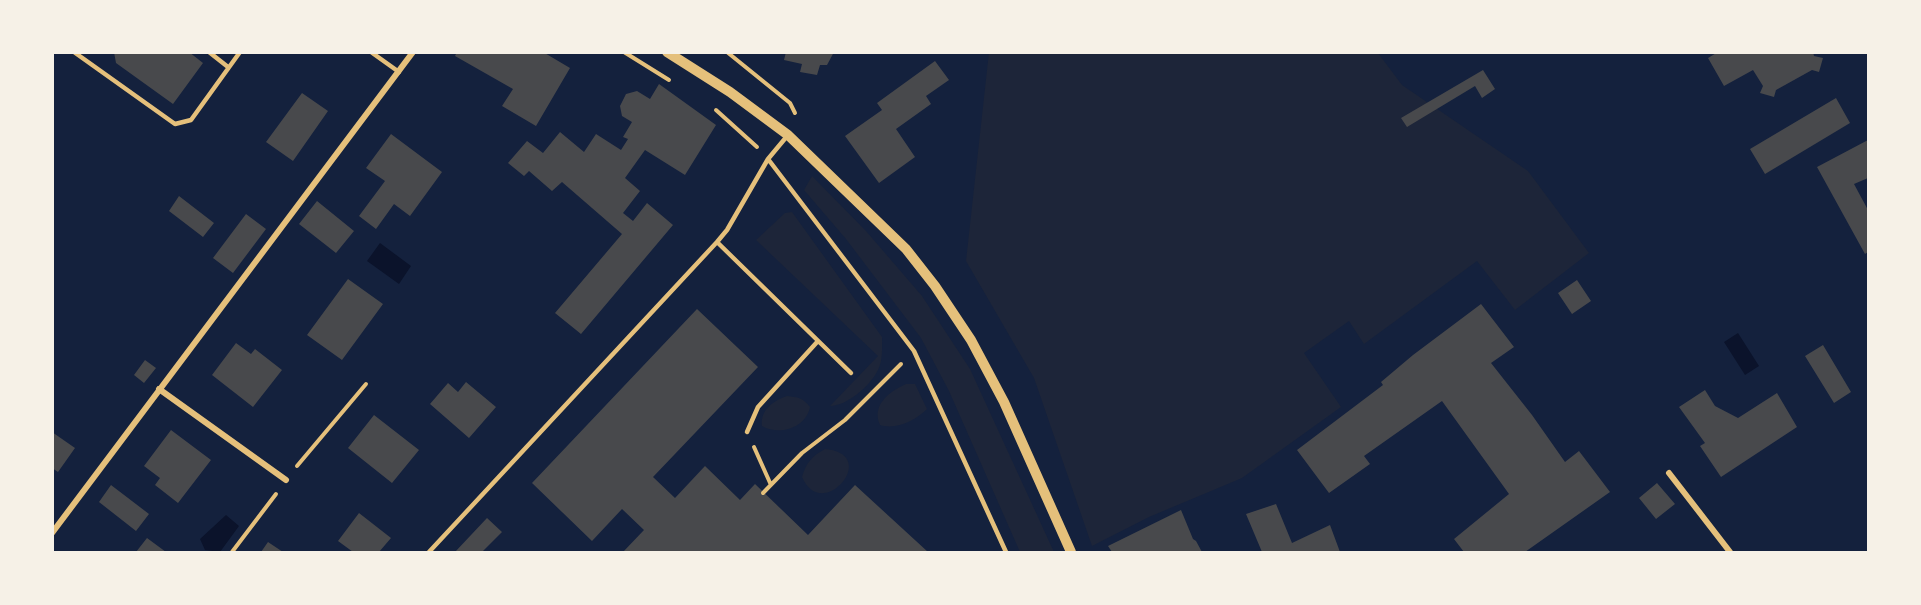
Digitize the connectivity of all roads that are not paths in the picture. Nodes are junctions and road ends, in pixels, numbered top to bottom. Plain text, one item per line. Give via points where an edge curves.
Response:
1 (74, 52) edge
2 (209, 52) edge
3 (240, 52) edge
4 (371, 52) edge
5 (413, 52) edge
6 (667, 52) edge
7 (228, 67) junction
8 (399, 72) junction
9 (788, 135) junction
10 (768, 159) junction
11 (717, 242) junction
12 (818, 341) junction
13 (851, 373) dead end
14 (159, 389) junction
15 (747, 432) road end
16 (1669, 473) dead end
17 (286, 480) dead end
18 (52, 533) edge
19 (429, 552) edge
20 (1006, 552) edge
21 (1071, 552) edge
22 (1730, 552) edge

1 - 7 lane via 175,124 191,120
2 - 7 lane
3 - 7 lane
4 - 8 lane
5 - 8 street
6 - 9 street
8 - 14 street
9 - 10 lane
9 - 21 street via 906,249 935,286 1004,402
10 - 11 lane
10 - 20 lane via 915,351
11 - 12 lane
11 - 19 lane
12 - 13 lane
12 - 15 lane via 758,407
14 - 17 street
14 - 18 street
16 - 22 street

